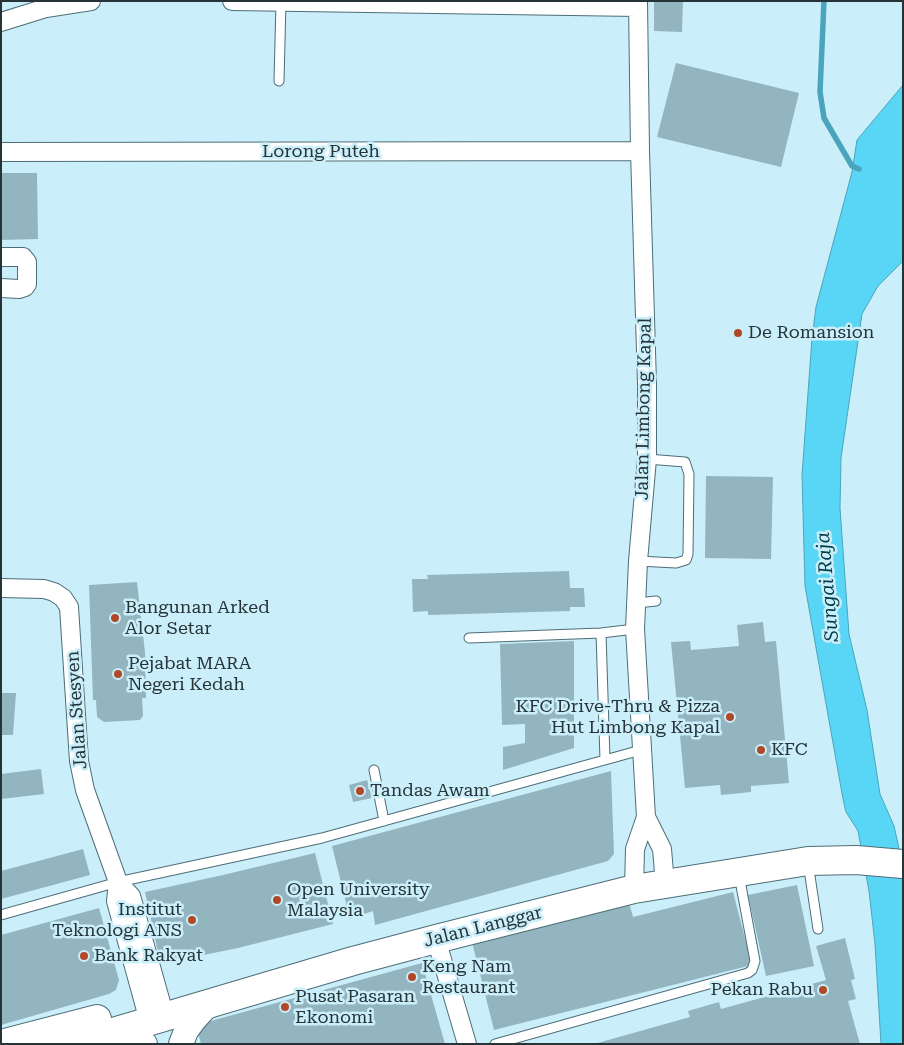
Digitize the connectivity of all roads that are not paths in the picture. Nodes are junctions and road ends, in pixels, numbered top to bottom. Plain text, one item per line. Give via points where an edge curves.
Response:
1 (91, 1) edge
2 (232, 1) edge
3 (281, 2) edge
4 (638, 4) edge
5 (1, 22) edge
6 (280, 81) dead end
7 (640, 151) junction
8 (1, 152) edge
9 (1, 257) edge
10 (1, 288) edge
11 (647, 459) junction
12 (638, 561) junction
13 (1, 588) edge
14 (656, 601) dead end
15 (636, 604) junction
16 (634, 629) junction
17 (601, 633) junction
18 (469, 638) dead end
19 (641, 750) junction
20 (605, 760) junction
21 (374, 770) dead end
22 (646, 816) junction
23 (384, 821) junction
24 (808, 861) junction
25 (903, 864) edge
26 (738, 872) junction
27 (118, 882) junction
28 (665, 884) junction
29 (634, 889) junction
30 (1, 915) edge
31 (818, 929) dead end
32 (436, 939) junction
33 (215, 1001) junction
34 (150, 1026) edge
35 (86, 1041) edge
36 (1, 1044) edge
37 (181, 1044) edge
38 (467, 1044) edge
39 (495, 1044) edge

1 - 5 street via 46,8
2 - 3 street
3 - 4 street
3 - 6 lane
4 - 7 street, Jalan Limbong Kapal
7 - 8 street, Lorong Puteh
7 - 11 street, Jalan Limbong Kapal via 648,384
9 - 10 street via 22,257 27,262 25,287
11 - 12 street, Jalan Limbong Kapal
11 - 12 lane via 685,462 689,474 688,554 686,560 676,564
12 - 15 street, Jalan Limbong Kapal
13 - 27 street, Jalan Stesyen via 44,589 63,598 69,607 79,761 85,790
14 - 15 lane
15 - 16 street, Jalan Limbong Kapal
16 - 17 lane
16 - 19 street, Jalan Limbong Kapal
17 - 18 lane
17 - 20 lane
19 - 20 lane
19 - 22 street, Jalan Limbong Kapal
20 - 23 lane
21 - 23 lane
22 - 28 street, Jalan Limbong Kapal via 662,849
22 - 29 street, Jalan Limbong Kapal via 635,849
23 - 27 lane via 322,838
24 - 25 main road, Jalan Langgar via 856,860
24 - 26 main road, Jalan Langgar
24 - 31 lane
26 - 28 main road, Jalan Langgar
26 - 39 lane via 755,961 748,973
27 - 30 lane
27 - 34 street, Jalan Stesyen via 116,901
28 - 29 main road, Jalan Langgar
29 - 32 main road, Jalan Langgar
32 - 33 main road, Jalan Langgar
32 - 38 street
33 - 34 main road, Jalan Langgar
33 - 37 main road via 194,1020
34 - 35 main road, Jalan Langgar
34 - 36 main road via 121,1013

